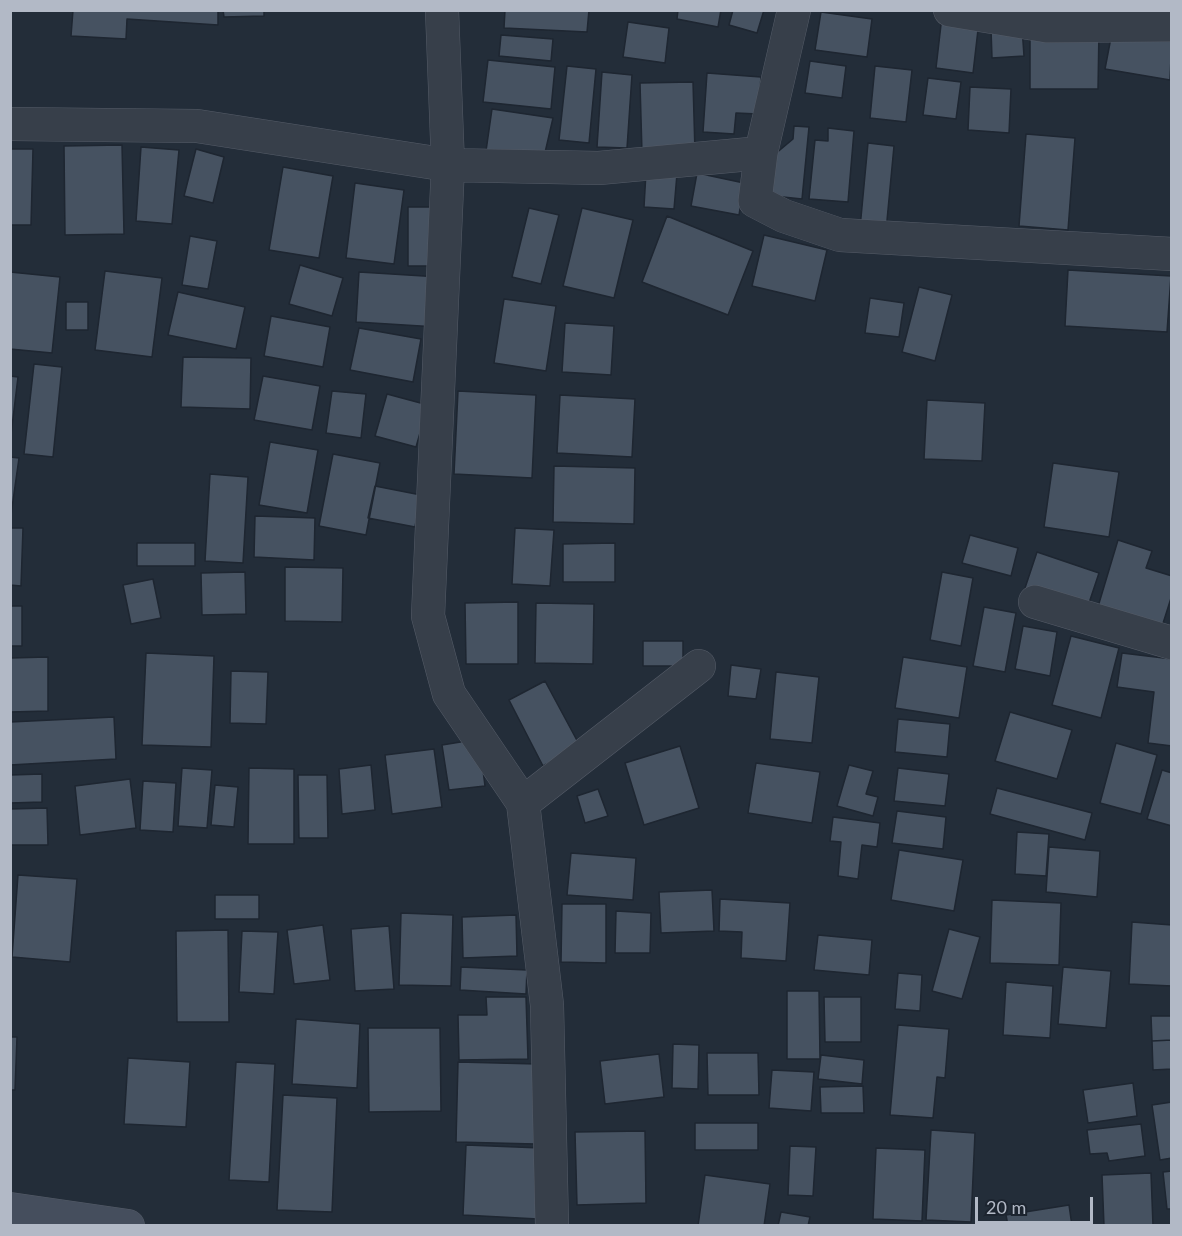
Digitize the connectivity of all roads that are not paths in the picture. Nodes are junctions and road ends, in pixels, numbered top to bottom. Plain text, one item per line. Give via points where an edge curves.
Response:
1 (442, 10) edge
2 (794, 10) edge
3 (950, 10) edge
4 (1172, 25) edge
5 (10, 124) edge
6 (761, 153) junction
7 (448, 165) junction
8 (1172, 254) edge
9 (1035, 602) dead end
10 (1172, 643) edge
11 (699, 666) dead end
12 (523, 803) junction
13 (10, 1209) edge
14 (128, 1226) edge
15 (552, 1226) edge

1 - 7 street
2 - 6 street
3 - 4 street via 1047,26
5 - 7 street via 197,126
6 - 7 street via 599,168
6 - 8 street via 754,201 840,235
7 - 12 street via 428,616 449,694
9 - 10 street
11 - 12 street
12 - 15 street via 547,1005
13 - 14 main road

